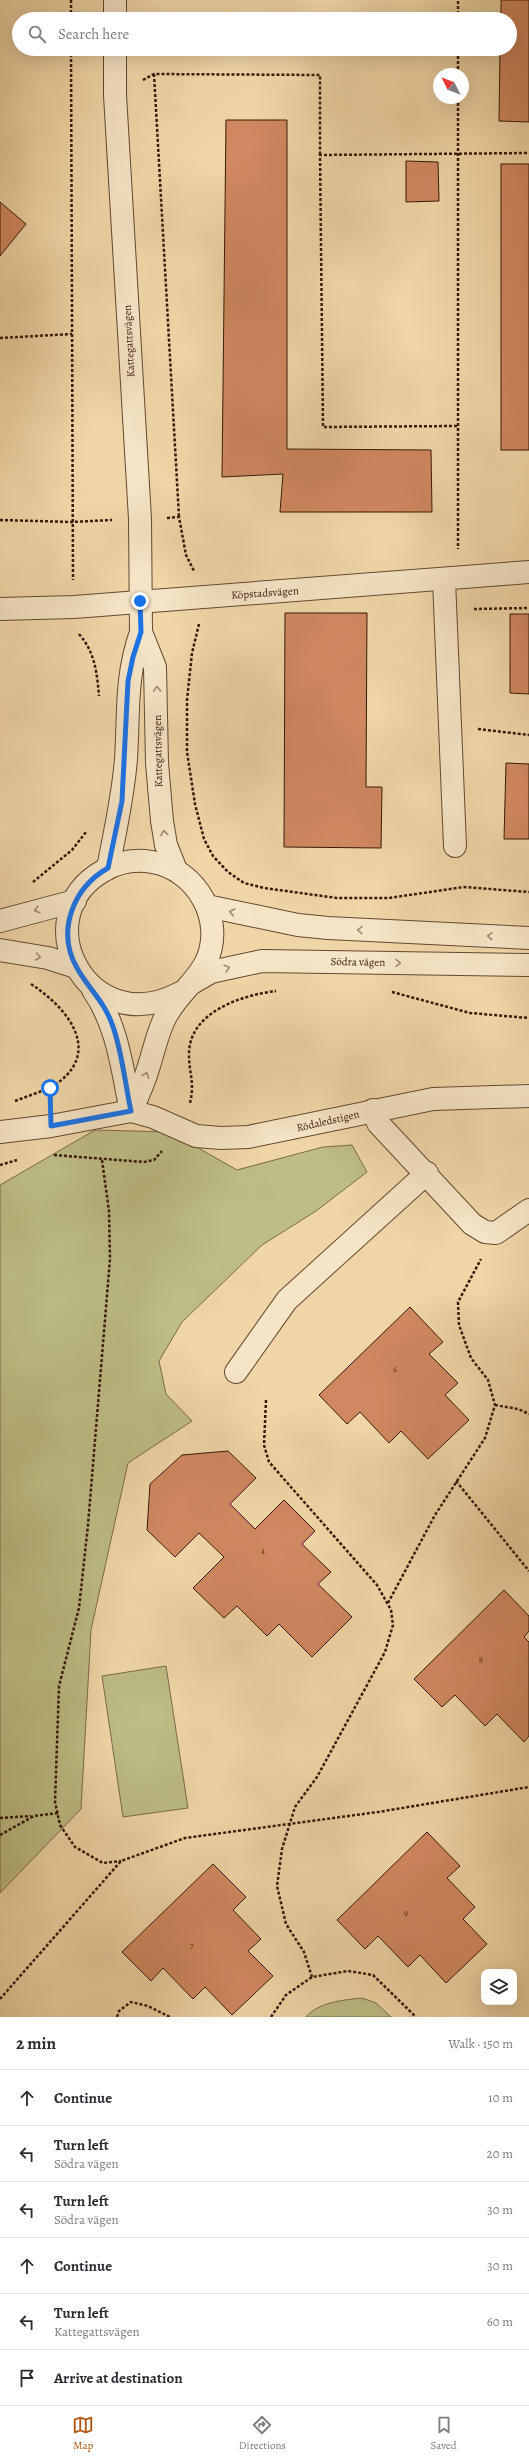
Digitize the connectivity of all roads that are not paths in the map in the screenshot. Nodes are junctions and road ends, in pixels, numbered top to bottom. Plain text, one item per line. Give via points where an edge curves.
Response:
1 (115, 0) edge
2 (115, 12) edge
3 (115, 56) edge
4 (529, 572) edge
5 (451, 580) junction
6 (140, 601) junction
7 (0, 609) edge
8 (141, 632) junction
9 (455, 846) dead end
10 (108, 868) junction
11 (176, 870) junction
12 (75, 901) junction
13 (207, 906) junction
14 (0, 920) edge
15 (529, 938) edge
16 (0, 950) edge
17 (529, 965) edge
18 (76, 968) junction
19 (91, 986) junction
20 (186, 988) junction
21 (529, 1096) edge
22 (373, 1110) junction
23 (131, 1111) junction
24 (0, 1132) edge
25 (426, 1173) junction
26 (529, 1210) edge
27 (236, 1372) dead end

1 - 2 street
3 - 6 street, Kattegattsvägen via 115,95 140,519
4 - 5 street, Köpstadsvägen
5 - 6 street, Köpstadsvägen
5 - 9 street via 445,610
6 - 7 street, Köpstadsvägen via 74,608
6 - 8 street, Kattegattsvägen
8 - 10 street, Kattegattsvägen via 128,681 122,801
11 -> 8 street, Kattegattsvägen via 166,845 162,821 155,667
10 - 11 street via 142,860
10 - 12 street via 89,882
11 - 13 street via 191,882
12 -> 14 street
12 - 18 street via 68,927 68,941
15 -> 13 street via 328,928 298,925
13 - 20 street via 211,927 210,947 206,960
16 -> 18 street via 48,958
20 -> 17 street, Södra vägen via 211,972 262,961
18 - 19 street
19 - 20 street, Södra vägen via 108,997 128,1004 155,1003
19 - 23 street via 105,1007 113,1026
23 -> 20 street via 148,1071 162,1025
21 - 22 street, Rödaledstigen via 433,1099
22 - 23 street, Rödaledstigen via 248,1137 221,1138 196,1136 153,1117
22 - 25 street via 378,1123
23 - 24 street via 51,1126
25 - 26 street via 472,1224 485,1232 496,1233
25 - 27 street via 287,1300

